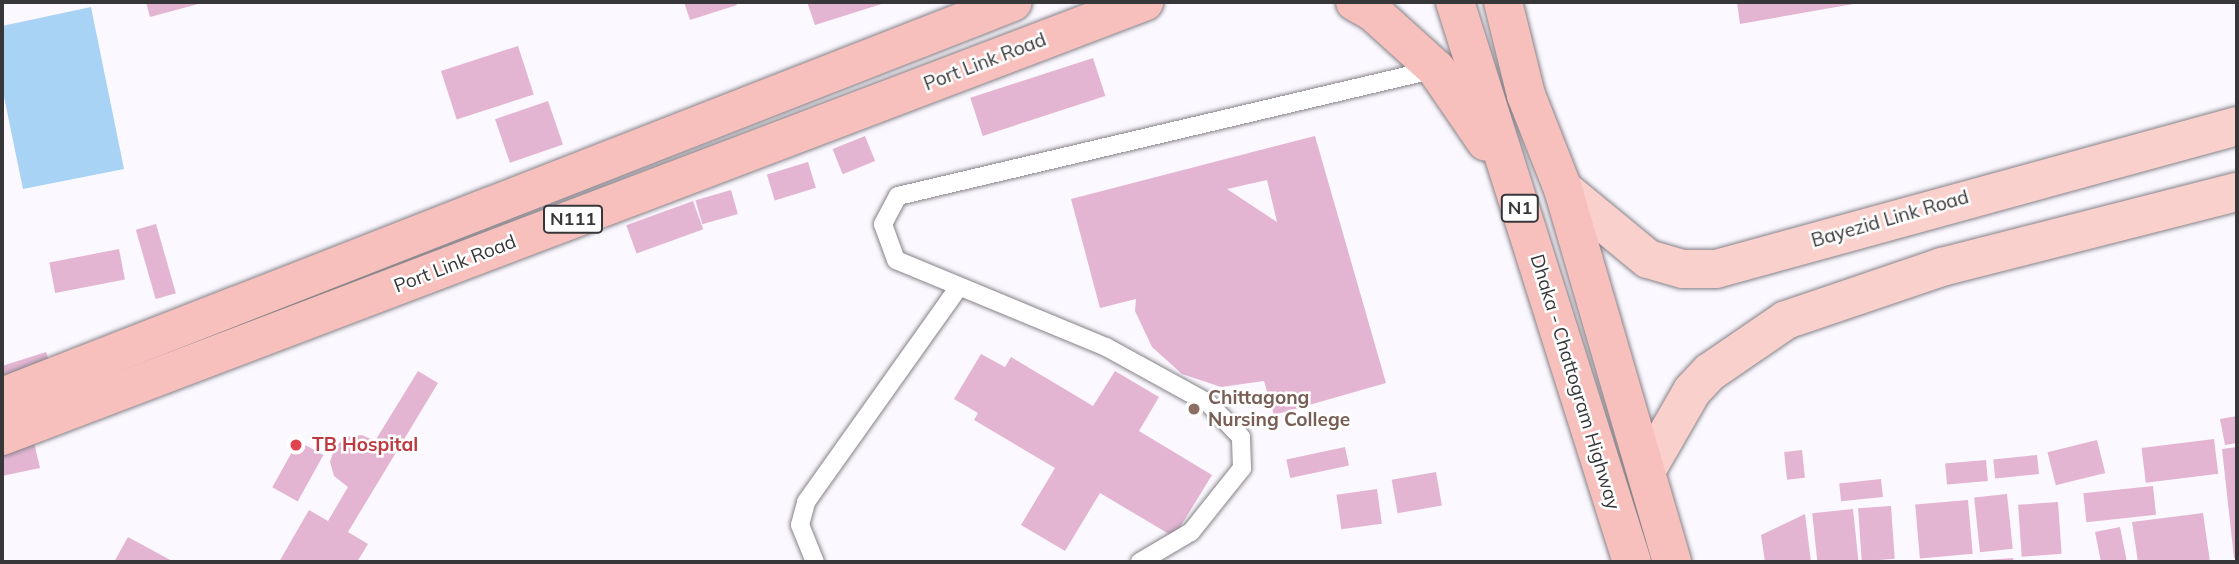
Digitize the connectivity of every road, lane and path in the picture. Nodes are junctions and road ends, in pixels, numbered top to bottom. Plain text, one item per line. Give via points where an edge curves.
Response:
1 (1013, 2) edge
2 (1144, 2) edge
3 (1355, 2) edge
4 (1455, 2) edge
5 (1503, 2) edge
6 (1436, 69) junction
7 (2237, 126) edge
8 (1509, 176) junction
9 (1563, 190) junction
10 (2237, 192) edge
11 (958, 288) junction
12 (2, 397) edge
13 (2, 436) edge
14 (1646, 471) junction
15 (815, 562) edge
16 (1140, 562) edge
17 (1632, 562) edge
18 (1672, 562) edge

1 - 12 highway, N111
2 - 13 highway, Port Link Road / N111
3 - 6 highway via 1373,12
4 - 8 highway, Dhaka - Chattogram Highway / N1
5 - 9 highway, N1 via 1526,95
6 - 8 highway
6 - 11 lane via 898,196 883,224 896,260
7 - 9 main road, Bayezid Link Road via 1716,269 1683,269 1648,259
8 - 17 highway, Dhaka - Chattogram Highway / N1 via 1554,305 1583,415
9 - 14 highway, N1
10 - 14 main road via 1942,267 1786,320 1734,353 1701,382
11 - 15 lane via 806,502 800,525
11 - 16 lane via 1106,347 1208,403 1241,437 1242,468 1191,532
14 - 18 highway, N1

